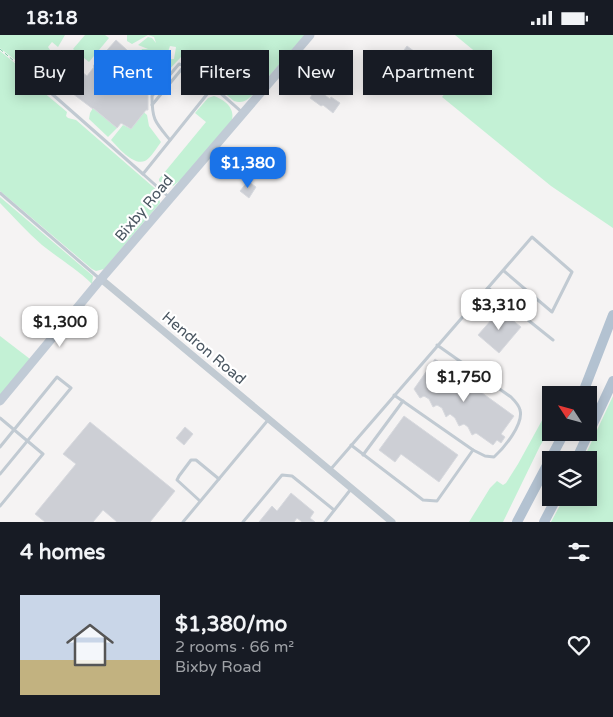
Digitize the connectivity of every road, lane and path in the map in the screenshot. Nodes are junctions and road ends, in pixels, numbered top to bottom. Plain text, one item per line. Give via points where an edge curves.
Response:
1 (310, 35) edge
2 (0, 49) edge
3 (15, 62) edge
4 (181, 64) edge
5 (52, 95) edge
6 (206, 95) edge
7 (221, 95) edge
8 (243, 113) junction
9 (170, 140) junction
10 (144, 174) junction
11 (0, 193) edge
12 (170, 198) junction
13 (504, 271) junction
14 (101, 279) junction
15 (488, 288) junction
16 (613, 315) edge
17 (553, 340) dead end
18 (437, 345) junction
19 (613, 381) edge
20 (585, 386) edge
21 (394, 395) junction
22 (0, 401) edge
23 (403, 401) junction
24 (0, 418) edge
25 (268, 420) junction
26 (14, 430) junction
27 (28, 441) junction
28 (560, 441) edge
29 (351, 445) junction
30 (0, 447) edge
31 (473, 450) junction
32 (580, 451) edge
33 (363, 455) junction
34 (329, 470) junction
35 (0, 474) edge
36 (219, 479) junction
37 (352, 489) junction
38 (200, 501) junction
39 (0, 506) edge
40 (552, 506) edge
41 (334, 511) junction
42 (183, 522) edge
43 (243, 522) edge
44 (325, 522) edge
45 (392, 522) edge
46 (517, 522) edge
47 (544, 522) edge

1 - 8 street, Bixby Road
2 - 3 path
4 - 9 lane via 152,96 156,123
5 - 10 lane
6 - 9 lane
7 - 8 lane
8 - 12 street, Bixby Road
9 - 10 lane
10 - 12 lane
11 - 14 lane, Hendron Road
12 - 14 street, Bixby Road
13 - 13 lane via 532,237 572,272 552,312
13 - 15 lane
14 - 22 street, Bixby Road
14 - 25 street, Hendron Road
15 - 17 lane
15 - 18 lane
16 - 20 main road
18 - 21 lane
18 - 31 lane via 511,397 521,412 520,422 494,457
19 - 32 main road
21 - 23 lane
21 - 29 lane
23 - 31 lane
23 - 33 lane
24 - 26 lane
25 - 34 street, Hendron Road
25 - 36 lane
26 - 27 lane
26 - 27 lane via 57,377 71,388
26 - 30 lane
27 - 35 lane
27 - 39 lane via 43,453
28 - 46 main road
29 - 33 lane
29 - 34 lane
31 - 33 lane via 436,501 424,500
34 - 37 street, Hendron Road
36 - 38 lane
36 - 38 lane via 196,460 191,460 177,480
37 - 41 lane
37 - 45 street, Hendron Road
38 - 42 lane
40 - 47 main road
41 - 43 lane via 292,476 282,475
41 - 44 lane

